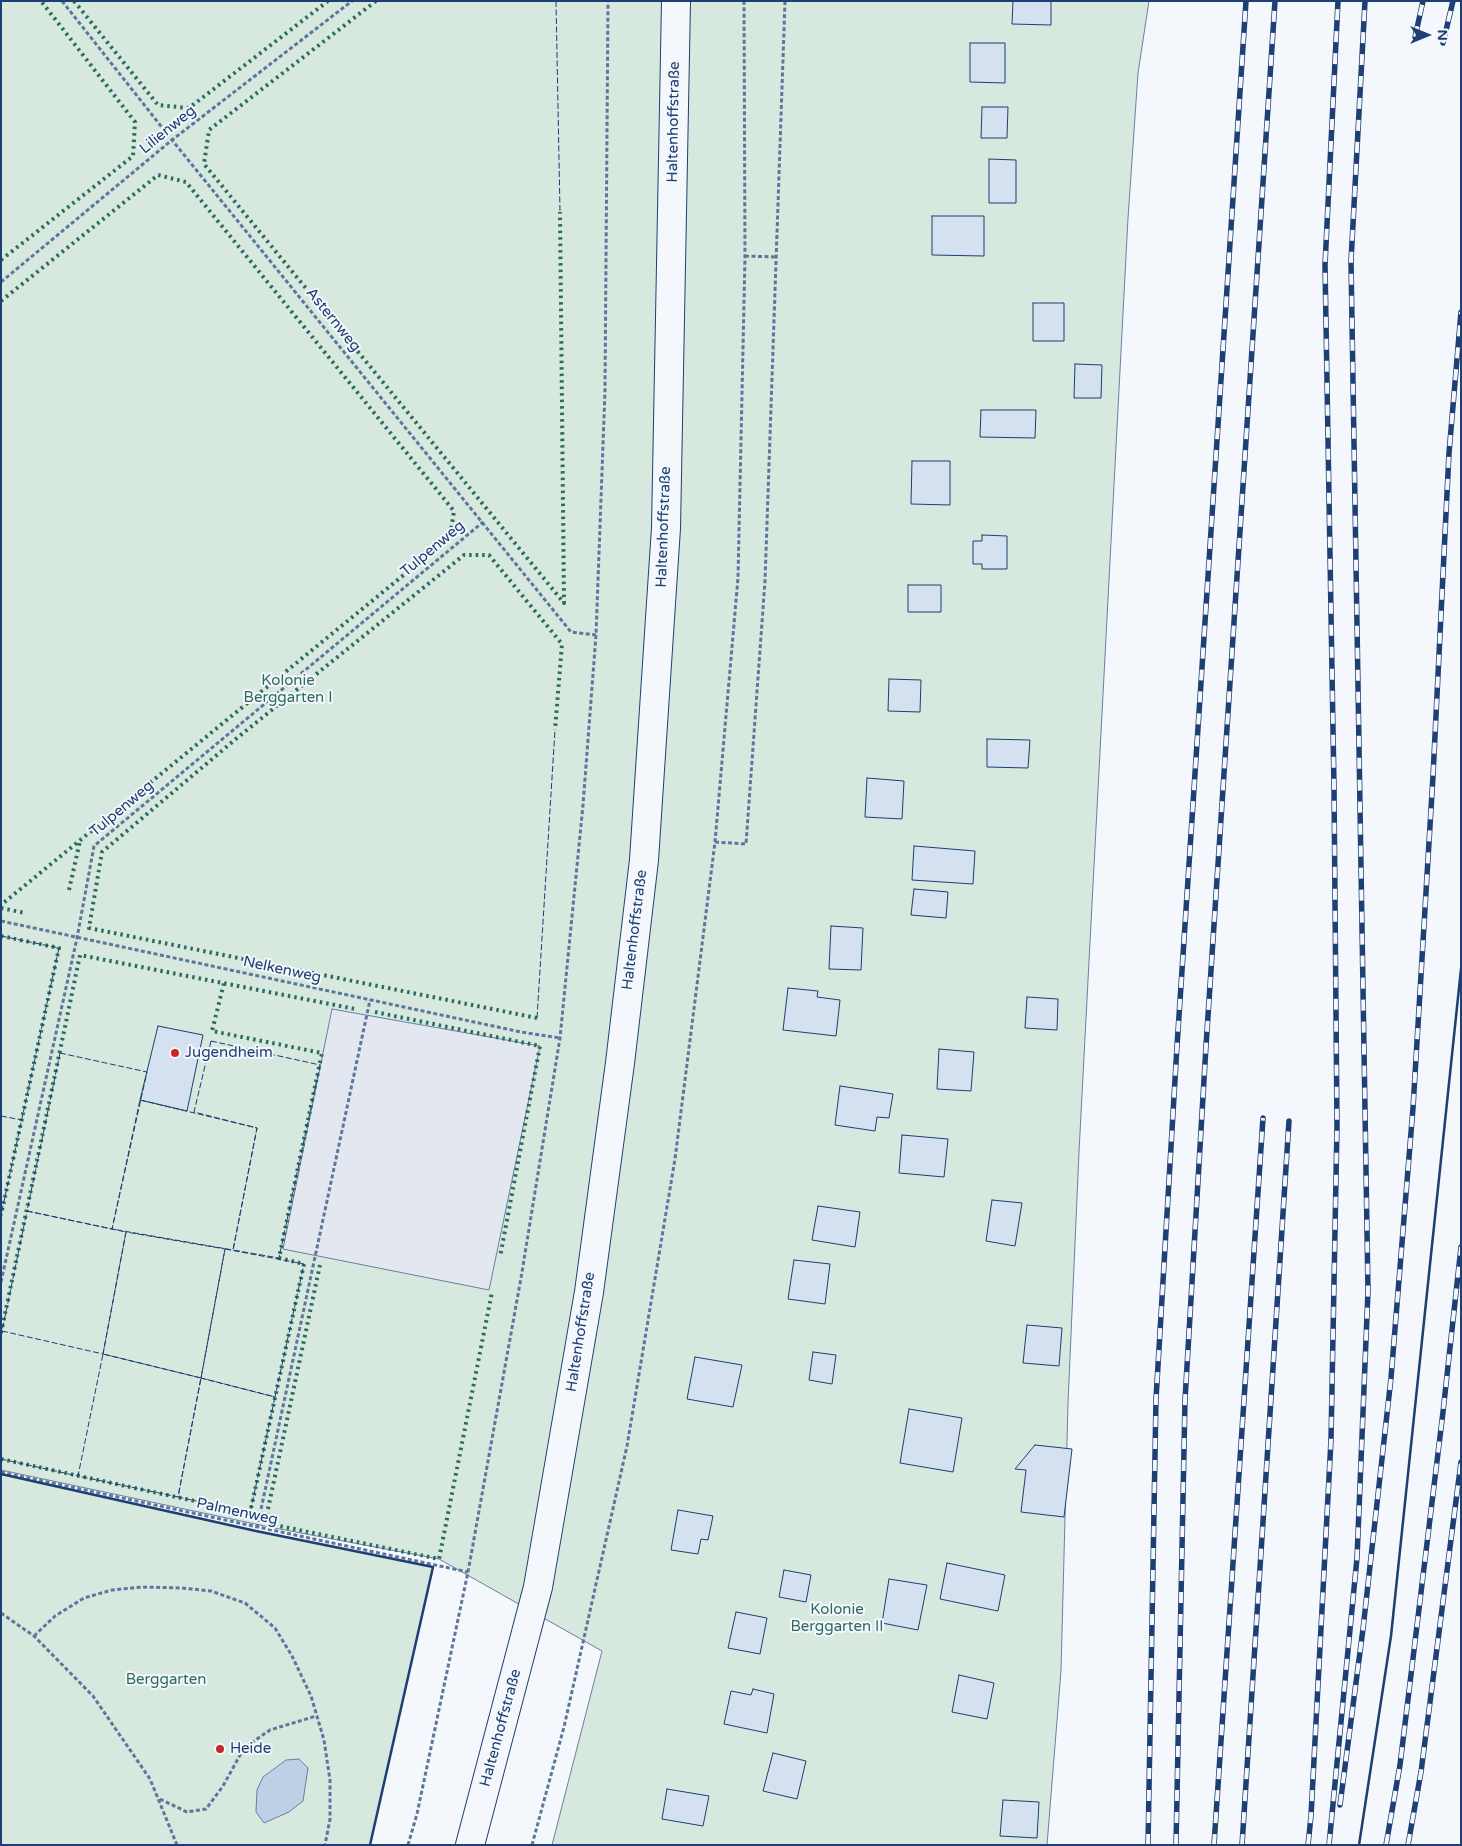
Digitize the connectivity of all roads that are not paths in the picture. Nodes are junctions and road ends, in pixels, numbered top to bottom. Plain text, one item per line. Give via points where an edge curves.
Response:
1 (676, 1) edge
2 (470, 1845) edge

1 - 2 street, Haltenhoffstraße via 666,528 644,860 589,1292 538,1587

